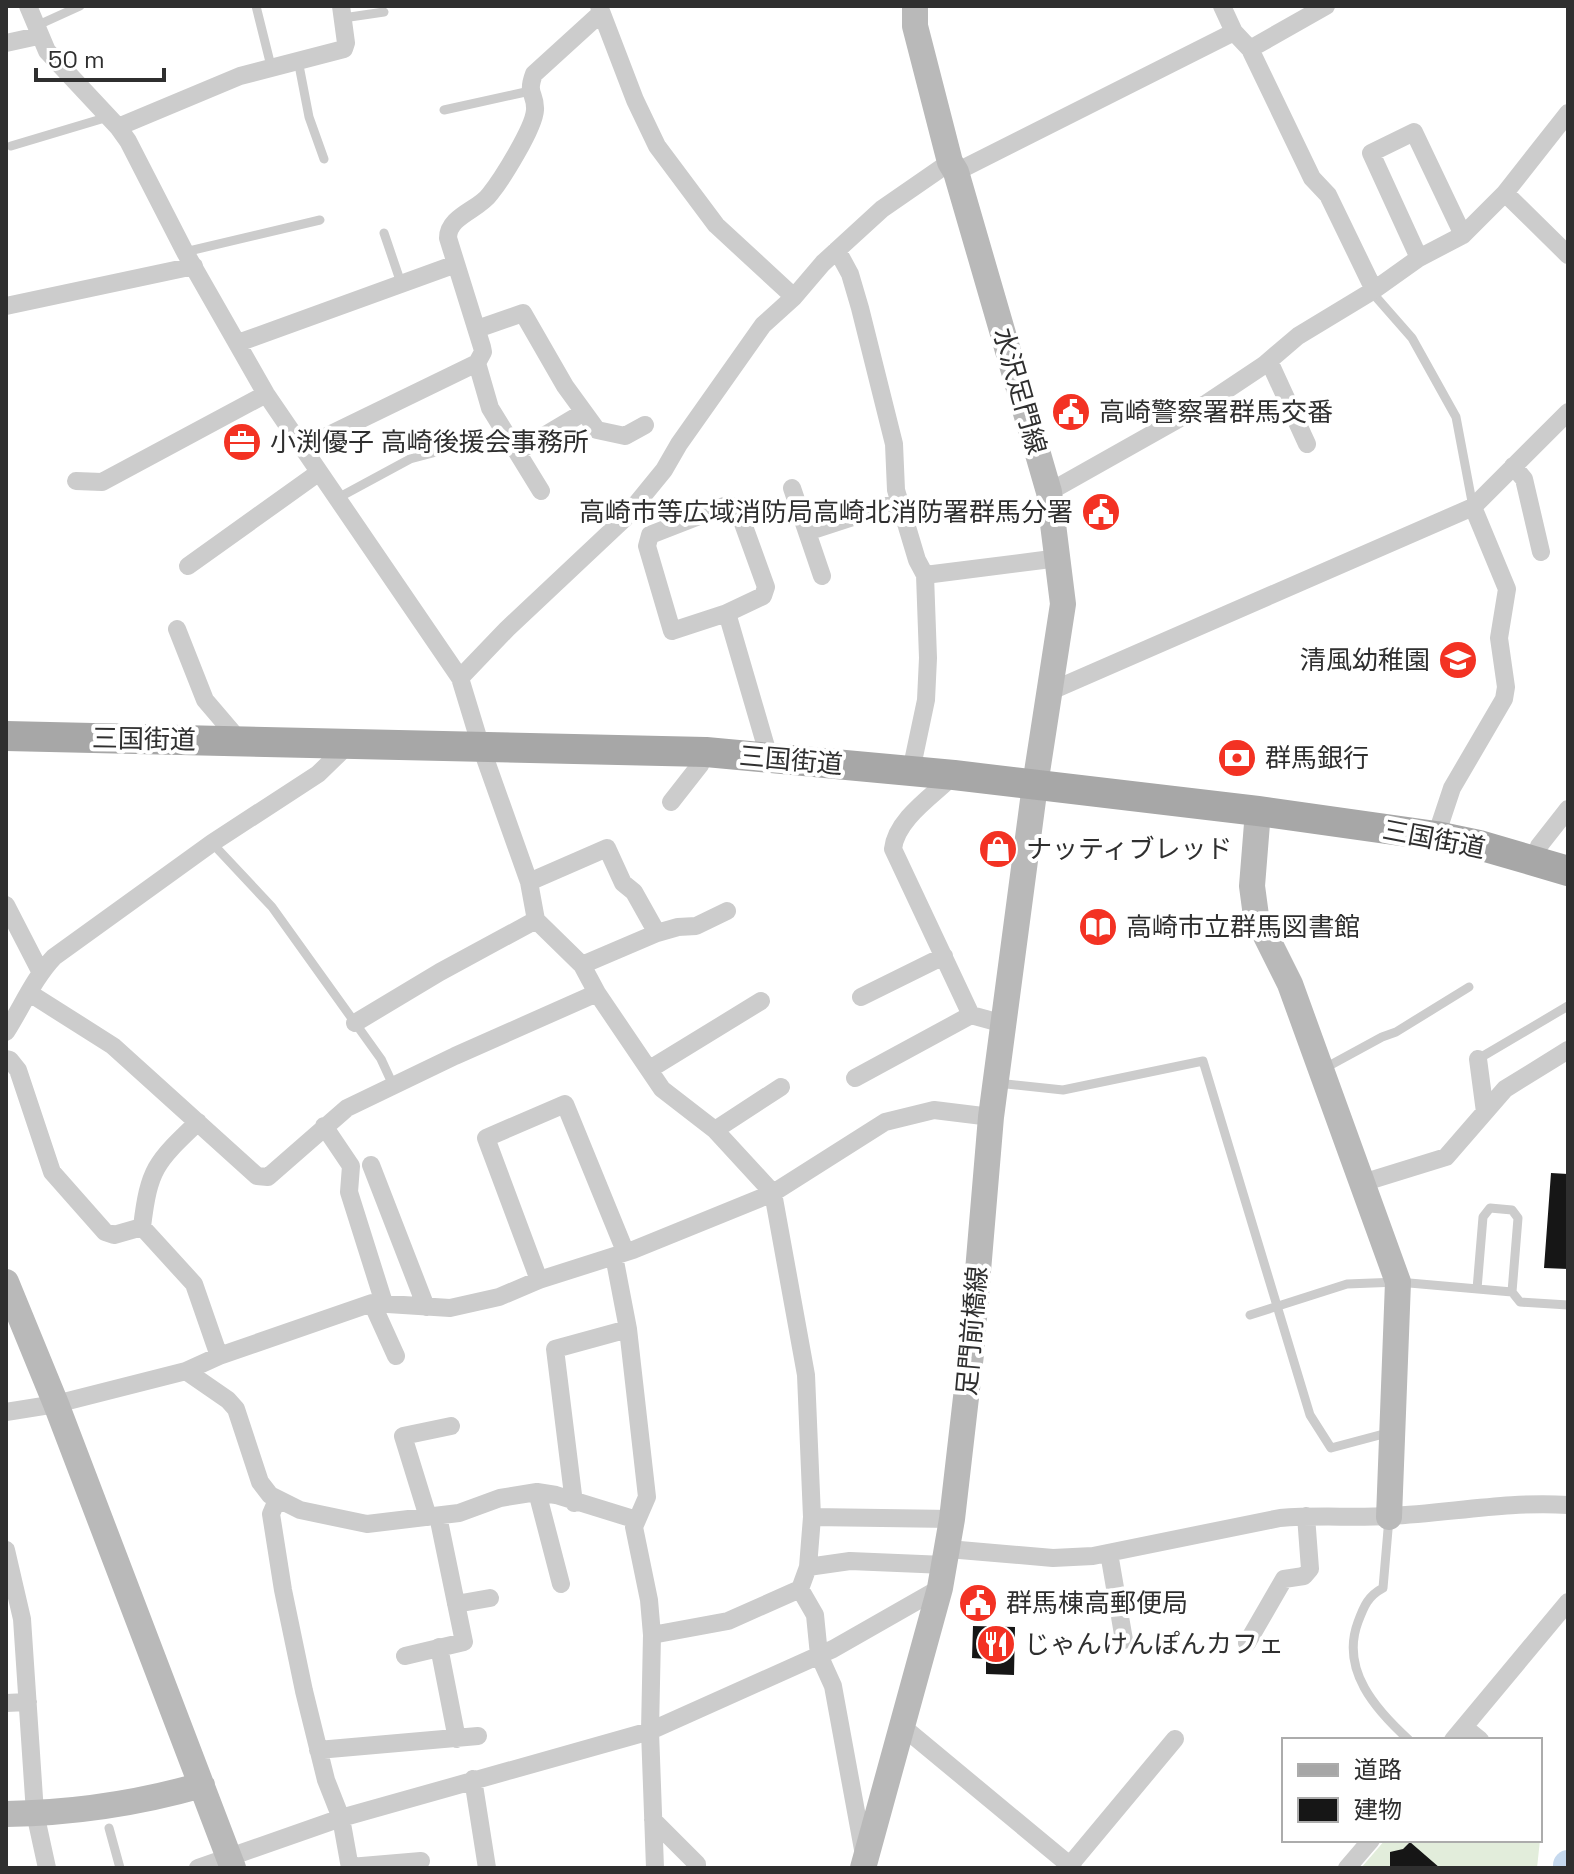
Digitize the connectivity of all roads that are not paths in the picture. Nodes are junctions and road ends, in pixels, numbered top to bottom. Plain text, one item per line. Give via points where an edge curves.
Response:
1 (28, 6) edge
2 (80, 6) edge
3 (256, 6) edge
4 (915, 6) edge
5 (1222, 6) edge
6 (1326, 6) edge
7 (600, 9) edge
8 (342, 12) edge
9 (384, 12) dead end
10 (37, 31) junction
11 (1234, 32) junction
12 (6, 43) edge
13 (1250, 49) junction
14 (298, 60) junction
15 (271, 66) junction
16 (530, 91) junction
17 (444, 110) dead end
18 (1568, 113) edge
19 (113, 122) junction
20 (11, 146) dead end
21 (324, 159) dead end
22 (953, 167) junction
23 (1505, 193) junction
24 (320, 220) dead end
25 (384, 233) dead end
26 (1463, 235) junction
27 (837, 250) junction
28 (1568, 255) edge
29 (1419, 258) junction
30 (189, 259) junction
31 (456, 264) junction
32 (401, 283) junction
33 (1374, 290) junction
34 (794, 297) junction
35 (6, 306) edge
36 (477, 329) junction
37 (238, 343) junction
38 (1269, 361) junction
39 (477, 363) junction
40 (266, 394) junction
41 (584, 412) junction
42 (1568, 412) edge
43 (645, 425) dead end
44 (475, 437) dead end
45 (1307, 444) dead end
46 (302, 448) junction
47 (517, 452) junction
48 (1513, 466) junction
49 (318, 473) junction
50 (76, 481) dead end
51 (792, 488) dead end
52 (541, 491) dead end
53 (1049, 492) junction
54 (336, 499) junction
55 (899, 502) junction
56 (1473, 507) junction
57 (807, 532) junction
58 (1541, 552) dead end
59 (1059, 558) junction
60 (188, 566) dead end
61 (925, 575) junction
62 (822, 576) dead end
63 (727, 613) junction
64 (177, 629) dead end
65 (460, 678) junction
66 (1051, 691) junction
67 (6, 736) edge
68 (240, 741) junction
69 (349, 744) junction
70 (481, 747) junction
71 (706, 752) junction
72 (769, 757) junction
73 (911, 771) junction
74 (954, 775) junction
75 (1035, 785) junction
76 (671, 802) dead end
77 (1568, 809) edge
78 (1258, 811) junction
79 (1436, 836) junction
80 (212, 843) junction
81 (1534, 861) junction
82 (1568, 871) edge
83 (529, 882) junction
84 (6, 905) edge
85 (727, 911) dead end
86 (536, 920) junction
87 (657, 933) junction
88 (944, 956) junction
89 (582, 965) junction
90 (40, 971) junction
91 (1469, 987) dead end
92 (597, 993) junction
93 (31, 994) junction
94 (861, 997) dead end
95 (761, 1001) dead end
96 (1568, 1006) edge
97 (971, 1015) junction
98 (355, 1023) junction
99 (1004, 1024) junction
100 (6, 1032) edge
101 (1568, 1050) edge
102 (6, 1059) edge
103 (1478, 1059) joint
104 (650, 1069) junction
105 (1322, 1070) junction
106 (855, 1078) dead end
107 (997, 1083) junction
108 (393, 1085) junction
109 (781, 1087) dead end
110 (1485, 1112) junction
111 (991, 1117) junction
112 (198, 1122) junction
113 (324, 1126) junction
114 (715, 1130) junction
115 (371, 1165) dead end
116 (1362, 1183) junction
117 (773, 1193) junction
118 (142, 1227) junction
119 (620, 1253) junction
120 (539, 1280) junction
121 (6, 1282) edge
122 (1398, 1282) junction
123 (1477, 1289) junction
124 (1512, 1292) junction
125 (378, 1303) junction
126 (1568, 1305) edge
127 (426, 1307) junction
128 (1275, 1307) junction
129 (1250, 1315) dead end
130 (628, 1329) junction
131 (219, 1356) junction
132 (396, 1356) dead end
133 (186, 1371) junction
134 (56, 1404) junction
135 (6, 1412) edge
136 (451, 1426) dead end
137 (1394, 1431) junction
138 (537, 1492) junction
139 (277, 1500) junction
140 (574, 1503) junction
141 (1568, 1505) edge
142 (433, 1516) junction
143 (1306, 1516) junction
144 (812, 1517) junction
145 (1389, 1517) junction
146 (952, 1519) junction
147 (637, 1520) junction
148 (6, 1550) edge
149 (1109, 1553) junction
150 (808, 1567) junction
151 (945, 1568) junction
152 (561, 1584) dead end
153 (800, 1589) junction
154 (490, 1598) dead end
155 (1568, 1602) edge
156 (456, 1604) junction
157 (652, 1635) junction
158 (1124, 1640) dead end
159 (1247, 1643) dead end
160 (439, 1647) junction
161 (819, 1655) junction
162 (405, 1656) dead end
163 (28, 1702) junction
164 (6, 1703) edge
165 (903, 1727) junction
166 (650, 1731) junction
167 (1459, 1733) edge
168 (478, 1736) dead end
169 (1407, 1738) edge
170 (457, 1739) junction
171 (1175, 1739) dead end
172 (318, 1750) junction
173 (473, 1779) junction
174 (202, 1785) junction
175 (35, 1813) junction
176 (6, 1814) edge
177 (341, 1818) junction
178 (653, 1820) junction
179 (109, 1828) dead end
180 (1369, 1842) edge
181 (421, 1861) dead end
182 (231, 1863) edge
183 (866, 1866) edge
184 (1071, 1866) edge
185 (47, 1868) edge
186 (120, 1868) edge
187 (198, 1868) edge
188 (350, 1868) edge
189 (487, 1868) edge
190 (655, 1868) edge
191 (697, 1868) edge
192 (1347, 1868) edge

1 - 10 street
2 - 10 lane
3 - 15 lane
4 - 22 main road, 水沢足門線 via 915,26
5 - 11 street
6 - 13 street
7 - 16 street via 534,74
7 - 34 street via 657,146 716,225
8 - 9 lane
8 - 14 street via 344,49
10 - 12 street
10 - 19 street via 47,51
11 - 13 street
11 - 22 street
13 - 33 street
14 - 15 street
14 - 21 lane
15 - 19 street
16 - 17 lane
16 - 31 street via 535,110 515,158 485,201 448,230
18 - 23 street
19 - 20 lane
19 - 30 street
22 - 27 street via 882,209
22 - 53 main road, 水沢足門線
23 - 26 street
23 - 28 street
24 - 30 lane
25 - 32 lane
26 - 29 street
26 - 29 street via 1414,132 1371,153
27 - 34 street
27 - 55 street via 860,308 894,444
29 - 33 street
30 - 35 street
30 - 37 street
31 - 32 street
31 - 36 street
32 - 37 street
33 - 38 street via 1298,336
33 - 56 lane via 1412,338 1456,417
34 - 65 street via 763,325 624,519
36 - 39 street via 483,352
36 - 41 street via 523,313
37 - 40 street
38 - 45 street
38 - 53 street via 1207,403
39 - 46 street
39 - 47 street via 490,408
40 - 46 street
40 - 50 street via 102,482
41 - 43 street via 597,430 625,436
41 - 47 street
42 - 48 street
44 - 54 lane via 410,459
46 - 49 street
47 - 52 street
48 - 56 street
48 - 58 street via 1524,479
49 - 54 street
49 - 60 street
51 - 57 street
53 - 59 main road, 水沢足門線
54 - 65 street
55 - 57 street
55 - 61 street
56 - 66 street
56 - 79 street via 1507,589 1499,638 1506,687 1452,788
57 - 62 street
59 - 61 street
59 - 66 main road, 水沢足門線 via 1063,604
61 - 73 street via 926,700
63 - 63 street via 672,631 647,546 650,535 727,505 737,507 766,587 763,596
63 - 72 street
64 - 68 street via 205,700
65 - 70 street
66 - 75 main road, 水沢足門線
67 - 68 main road, 三国街道
68 - 69 main road, 三国街道
69 - 70 main road, 三国街道
69 - 80 street via 318,774
70 - 71 main road, 三国街道
70 - 83 street
71 - 72 main road, 三国街道
71 - 76 street
72 - 73 main road, 三国街道
73 - 74 main road, 三国街道
74 - 75 main road, 三国街道
74 - 88 street via 904,823 893,849
75 - 78 main road, 三国街道
75 - 99 main road, 足門前橋線
77 - 81 street via 1539,846
78 - 79 main road, 三国街道
78 - 105 main road via 1252,886 1256,916 1290,984
79 - 81 main road, 三国街道
80 - 90 street
80 - 98 lane via 272,907
81 - 82 main road, 三国街道
83 - 86 street
83 - 87 street via 607,848
84 - 90 street
85 - 87 street via 696,926
86 - 89 street
86 - 98 street
87 - 89 street
88 - 94 street
88 - 97 street
89 - 92 street
90 - 93 street
91 - 105 lane
92 - 104 street
92 - 108 street
93 - 100 street
93 - 112 street via 113,1046
95 - 104 street
96 - 103 lane
97 - 99 street
97 - 106 street
98 - 108 lane
99 - 107 main road, 足門前橋線
101 - 110 street via 1505,1089
102 - 118 street via 18,1070 52,1172 105,1232 114,1235
103 - 110 street
104 - 114 street via 662,1089
105 - 116 main road
107 - 111 main road, 足門前橋線
107 - 128 lane via 1063,1090 1203,1061
108 - 113 street
109 - 114 street
110 - 116 street via 1446,1157
111 - 117 street via 934,1110 885,1122
111 - 146 main road, 足門前橋線
112 - 113 street via 257,1176 268,1177
112 - 118 street via 153,1171
113 - 125 street via 351,1166 349,1192
114 - 117 street
115 - 127 street
116 - 122 main road
117 - 119 street
117 - 144 street via 806,1375
118 - 131 street via 194,1284
119 - 120 street
119 - 120 street via 565,1104 486,1138
119 - 130 street
120 - 127 street via 499,1297 450,1308
121 - 134 main road
122 - 123 lane
122 - 128 lane via 1347,1284
122 - 137 main road
123 - 124 lane
123 - 124 lane via 1483,1217 1490,1208 1512,1210 1518,1218
124 - 126 lane via 1520,1302
125 - 127 street
125 - 131 street
125 - 132 street
128 - 129 lane
128 - 137 lane via 1310,1415 1331,1448
130 - 140 street via 555,1349
130 - 147 street via 647,1497
131 - 133 street
133 - 134 street
133 - 139 street via 236,1409 260,1482
134 - 135 street
134 - 174 main road
136 - 142 street via 403,1436
137 - 145 main road
138 - 140 street
138 - 142 street
138 - 152 street
139 - 142 street via 367,1524
139 - 172 street via 271,1514 283,1590
140 - 147 street
141 - 145 street via 1535,1503
142 - 156 street
143 - 145 street
143 - 149 street
143 - 159 street via 1310,1569 1304,1576 1284,1579
144 - 146 street
144 - 150 street
145 - 169 lane via 1383,1588 1370,1595 1356,1627 1356,1674 1380,1712
146 - 151 main road, 足門前橋線
147 - 157 street
148 - 163 street via 22,1619
149 - 151 street
149 - 158 street
150 - 151 street via 850,1561
150 - 153 street
151 - 161 street
151 - 165 main road, 足門前橋線
153 - 157 street via 728,1621
153 - 161 street via 815,1615
154 - 156 street
155 - 167 street
156 - 160 street via 464,1642
157 - 166 street
160 - 162 street
160 - 170 street
161 - 166 street
161 - 183 street via 833,1686
163 - 164 street
163 - 175 street
165 - 183 main road, 足門前橋線
165 - 184 street
166 - 173 street
166 - 178 street
168 - 170 street
170 - 172 street
171 - 184 street
172 - 177 street
173 - 177 street
173 - 189 street
174 - 175 main road via 157,1798
174 - 182 main road
175 - 176 main road
175 - 185 street
177 - 182 street
177 - 188 street
178 - 190 street
178 - 191 street
179 - 186 lane
180 - 192 street
181 - 188 street
182 - 187 street

